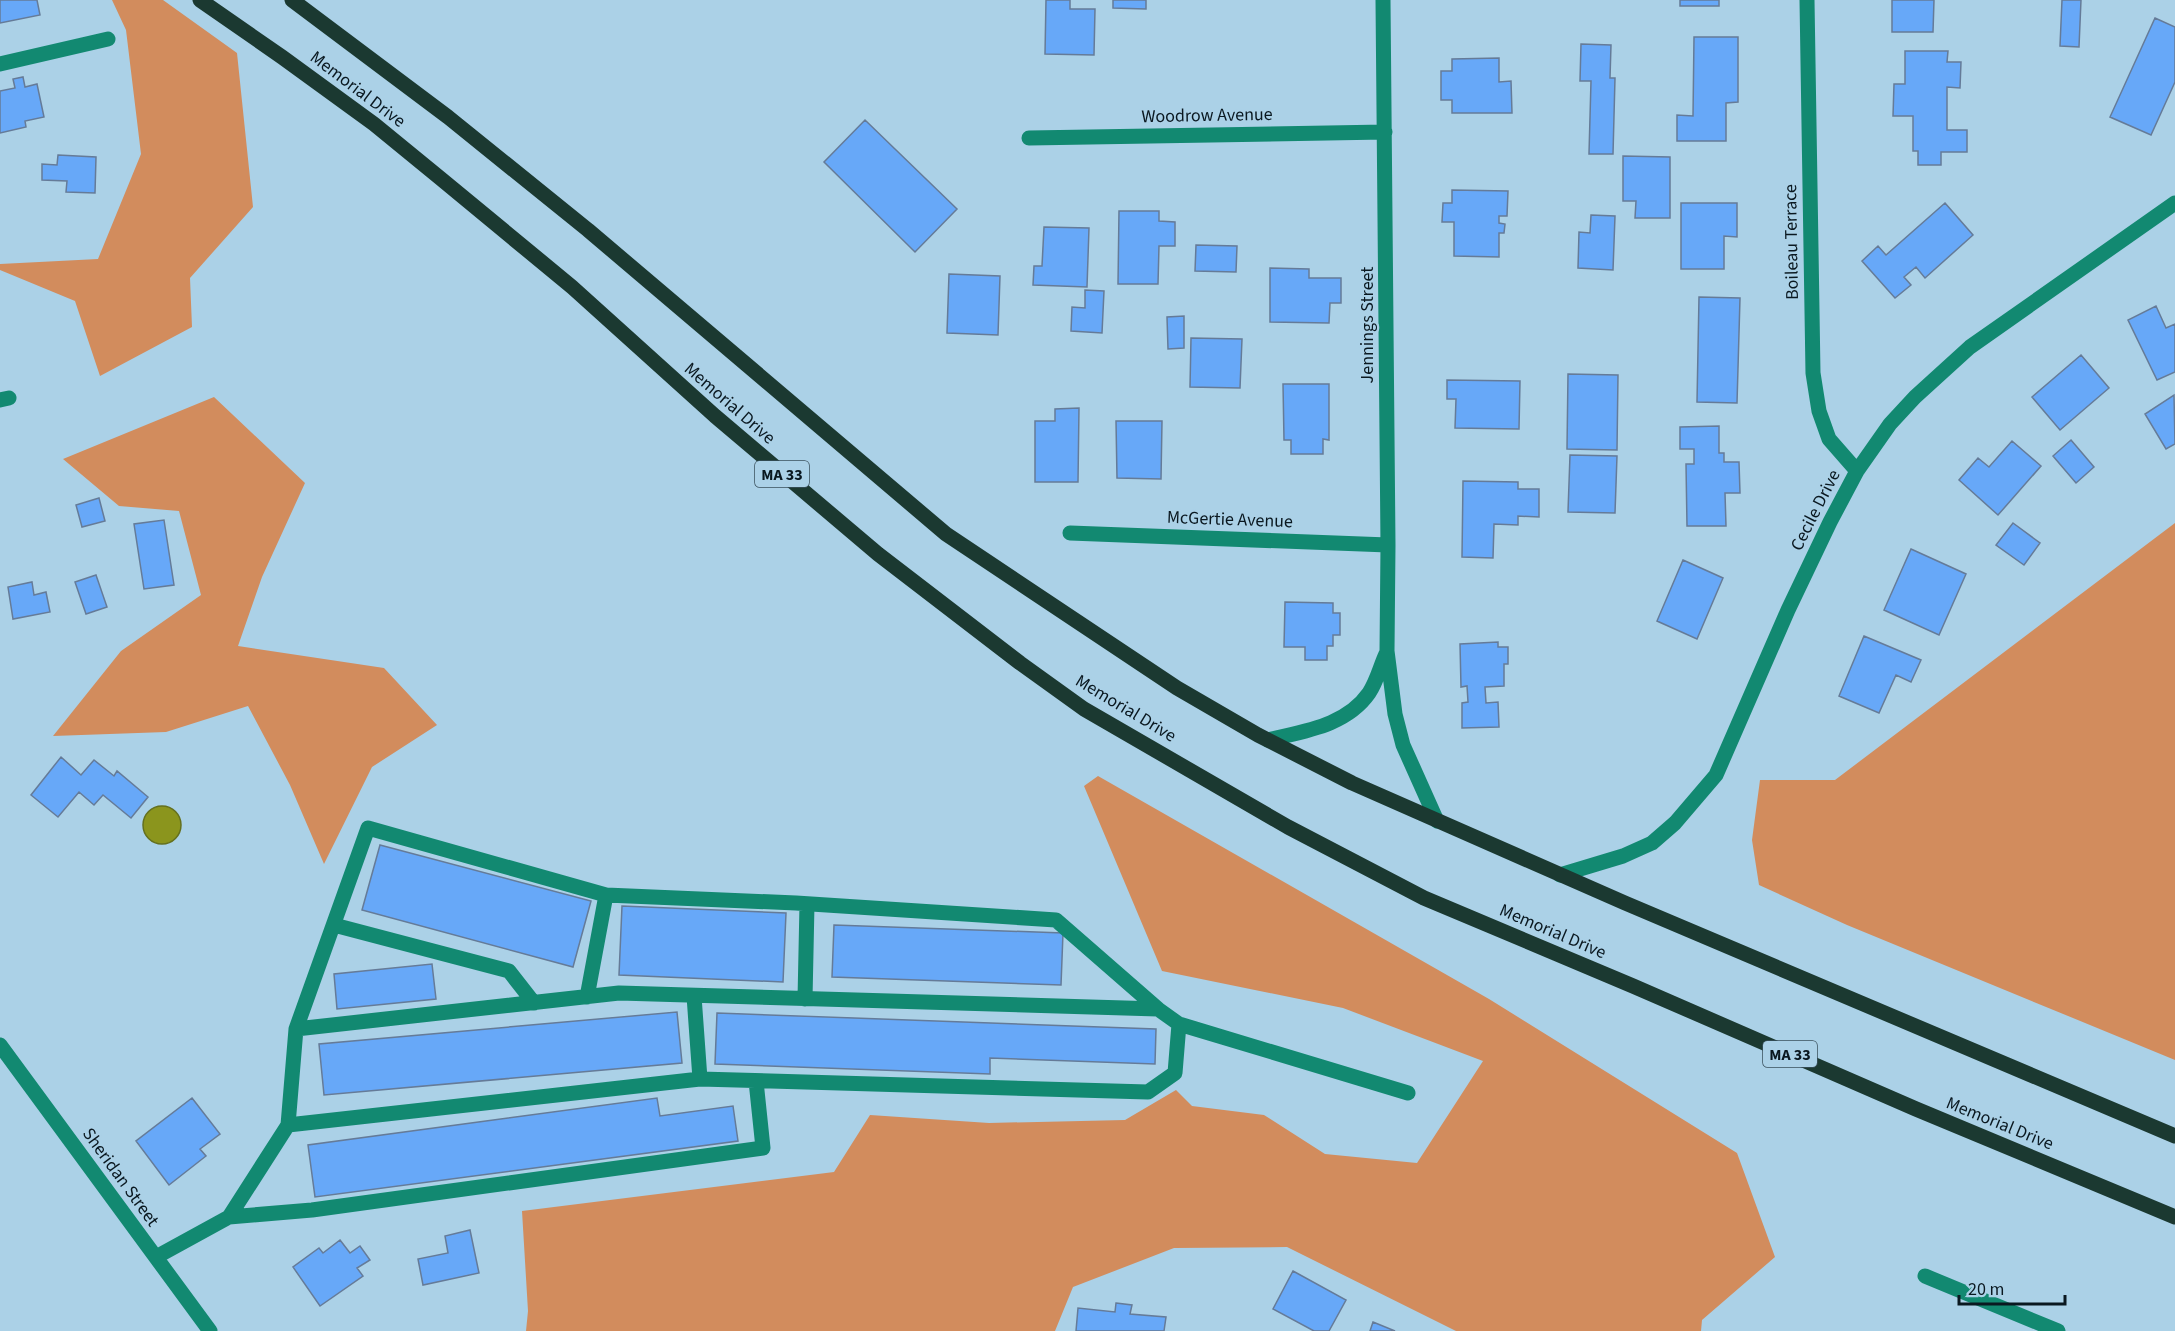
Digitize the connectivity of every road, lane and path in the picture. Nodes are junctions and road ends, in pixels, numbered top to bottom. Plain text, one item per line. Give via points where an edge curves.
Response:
1 (200, 0) edge
2 (292, 0) edge
3 (1383, 0) edge
4 (1807, 0) edge
5 (108, 39) dead end
6 (0, 64) edge
7 (1385, 132) junction
8 (1029, 138) dead end
9 (2175, 203) edge
10 (1857, 471) junction
11 (1070, 533) dead end
12 (1388, 545) junction
13 (1387, 651) junction
14 (1268, 740) junction
15 (1437, 821) junction
16 (1560, 875) junction
17 (606, 895) junction
18 (807, 904) junction
19 (334, 925) junction
20 (694, 996) junction
21 (587, 997) junction
22 (805, 999) junction
23 (534, 1003) junction
24 (1158, 1009) junction
25 (1179, 1024) junction
26 (296, 1029) junction
27 (0, 1046) edge
28 (700, 1079) junction
29 (756, 1081) junction
30 (1408, 1093) dead end
31 (288, 1125) junction
32 (2175, 1136) edge
33 (228, 1217) junction
34 (2175, 1217) edge
35 (156, 1257) junction
36 (1925, 1276) dead end
37 (210, 1331) edge
38 (2058, 1331) edge

1 - 34 main road, Memorial Drive / MA 33 via 374,124 572,287 852,533 1084,709 1288,827 1424,898
2 - 14 main road, Memorial Drive via 448,117 588,230 946,534 1177,688
3 - 7 street, Jennings Street
4 - 10 street, Boileau Terrace via 1813,373 1819,411 1829,439
5 - 6 street
7 - 8 street, Woodrow Avenue
7 - 12 street, Jennings Street
9 - 10 street, Cecile Drive via 1970,347 1890,424
10 - 16 street, Cecile Drive via 1792,601 1716,775 1675,823 1652,843
11 - 12 street, McGertie Avenue
12 - 13 street, Jennings Street
13 - 14 street, Jennings Street via 1368,694 1350,711 1317,728
13 - 15 street, Jennings Street via 1403,745
14 - 15 main road, Memorial Drive
15 - 16 main road, Memorial Drive
16 - 32 main road, Memorial Drive
17 - 18 street
17 - 19 street via 368,828
17 - 21 street
18 - 22 street
18 - 24 street via 1056,920
19 - 23 street via 509,971
19 - 26 street
20 - 21 street via 619,993
20 - 22 street
20 - 28 street
21 - 23 street
22 - 24 street
23 - 26 street
24 - 25 street
25 - 29 street via 1175,1073 1148,1092
25 - 30 street
26 - 31 street
27 - 35 street, Sheridan Street
28 - 29 street
28 - 31 street
29 - 33 street via 763,1148 312,1210
31 - 33 street
33 - 35 street
35 - 37 street, Sheridan Street
36 - 38 street

